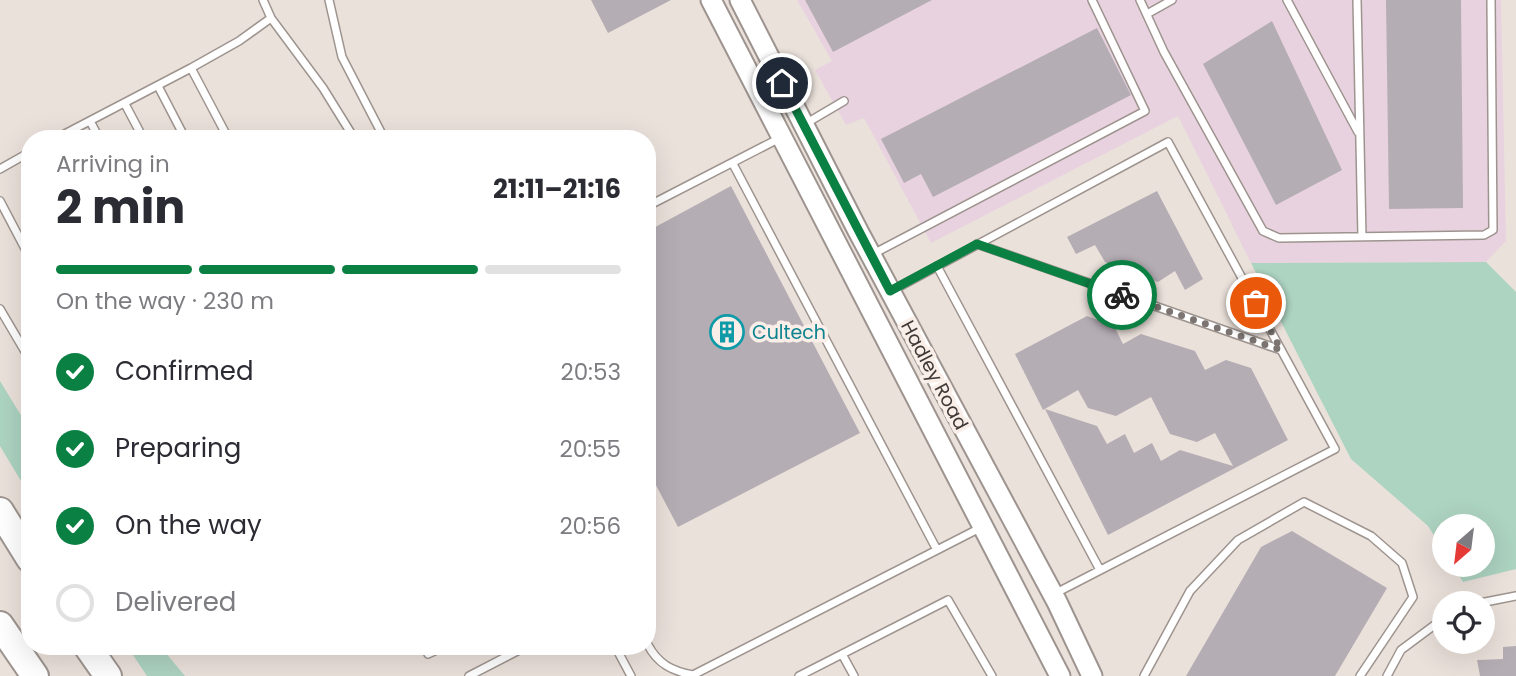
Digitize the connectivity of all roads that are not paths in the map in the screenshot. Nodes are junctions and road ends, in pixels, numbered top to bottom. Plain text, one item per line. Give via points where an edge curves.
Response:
1 (263, 0) edge
2 (329, 0) edge
3 (711, 0) edge
4 (740, 0) edge
5 (1092, 0) edge
6 (1140, 0) edge
7 (1172, 0) edge
8 (1287, 0) edge
9 (1356, 0) edge
10 (1491, 0) edge
11 (1147, 14) junction
12 (271, 18) junction
13 (191, 68) junction
14 (158, 86) junction
15 (844, 101) dead end
16 (125, 104) junction
17 (90, 121) junction
18 (804, 125) junction
19 (73, 130) edge
20 (95, 130) edge
21 (138, 130) edge
22 (181, 130) edge
23 (224, 130) edge
24 (349, 130) edge
25 (380, 130) edge
26 (1359, 135) junction
27 (781, 137) junction
28 (21, 157) edge
29 (733, 164) junction
30 (0, 169) edge
31 (0, 201) edge
32 (656, 202) edge
33 (1362, 237) junction
34 (21, 241) edge
35 (977, 244) junction
36 (871, 255) junction
37 (937, 266) junction
38 (890, 291) junction
39 (0, 309) edge
40 (21, 345) edge
41 (1281, 350) junction
42 (0, 511) edge
43 (983, 526) junction
44 (21, 545) edge
45 (937, 550) junction
46 (1100, 570) junction
47 (1053, 594) junction
48 (1516, 596) edge
49 (1495, 600) edge
50 (0, 625) edge
51 (1432, 627) edge
52 (842, 654) junction
53 (93, 655) edge
54 (510, 655) edge
55 (620, 655) edge
56 (653, 655) edge
57 (804, 675) edge
58 (34, 676) edge
59 (108, 676) edge
60 (469, 676) edge
61 (631, 676) edge
62 (854, 676) edge
63 (992, 676) edge
64 (1060, 676) edge
65 (1092, 676) edge
66 (1144, 676) edge
67 (1360, 676) edge
68 (1387, 676) edge

1 - 12 lane
2 - 25 lane via 342,57
3 - 27 main road, Hadley Road
4 - 18 main road, Hadley Road
5 - 36 lane via 1145,111
6 - 11 lane
7 - 11 lane
8 - 26 lane
9 - 26 lane
10 - 33 lane via 1493,230 1484,235
11 - 33 lane via 1263,231 1279,238
12 - 13 lane
12 - 24 lane
13 - 14 lane
13 - 23 lane
14 - 16 lane
14 - 22 lane
15 - 18 lane
16 - 17 lane
16 - 21 lane
17 - 19 lane
17 - 20 lane
18 - 36 main road, Hadley Road
26 - 33 lane
27 - 29 lane
27 - 43 main road, Hadley Road
28 - 30 lane
29 - 32 lane
29 - 45 lane
31 - 34 lane
35 - 37 lane
35 - 41 lane
35 - 41 lane via 1168,142
36 - 38 main road, Hadley Road
37 - 38 lane
37 - 46 lane
38 - 47 main road, Hadley Road
39 - 40 lane
41 - 46 lane via 1335,449
42 - 44 highway
43 - 45 lane
43 - 64 main road, Hadley Road
45 - 56 lane via 693,675 673,671
46 - 47 lane
47 - 65 main road, Hadley Road
48 - 49 lane
50 - 58 highway
51 - 68 lane via 1401,650
52 - 57 lane
52 - 62 lane
52 - 63 lane via 948,600
53 - 59 highway
54 - 60 lane
55 - 61 lane
66 - 67 lane via 1189,591 1238,540 1304,502 1370,536 1402,563 1413,597

